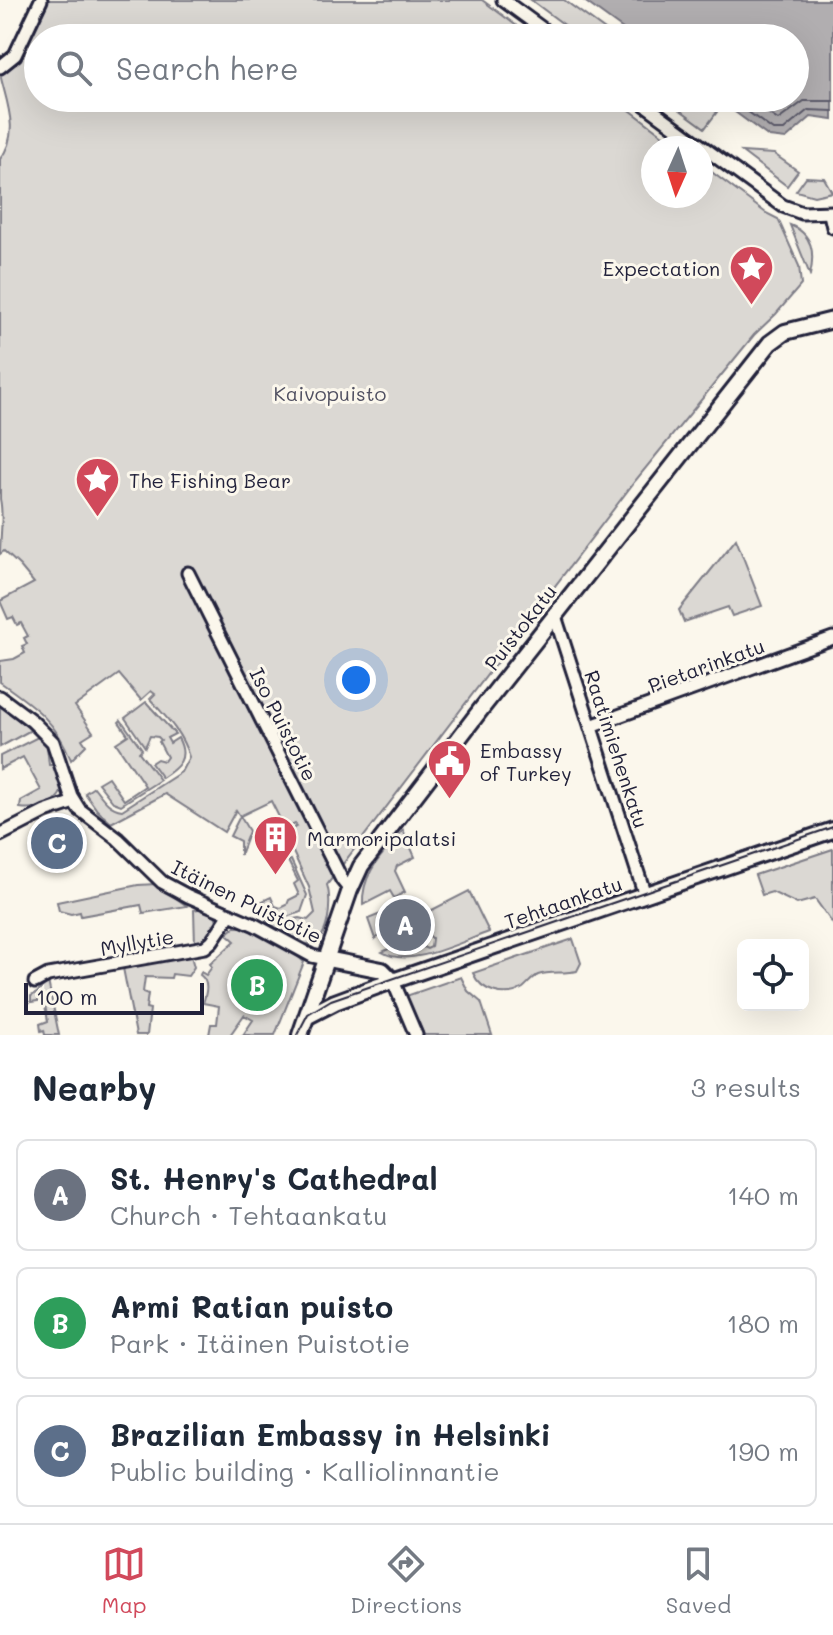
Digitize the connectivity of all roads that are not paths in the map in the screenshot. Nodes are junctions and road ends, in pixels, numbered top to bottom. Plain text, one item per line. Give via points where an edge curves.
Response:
1 (41, 0) edge
2 (503, 0) edge
3 (30, 24) edge
4 (536, 24) edge
5 (24, 36) edge
6 (0, 67) edge
7 (655, 112) edge
8 (832, 213) edge
9 (833, 227) edge
10 (833, 320) edge
11 (188, 573) dead end
12 (555, 616) junction
13 (833, 638) edge
14 (0, 697) edge
15 (591, 726) junction
16 (74, 802) junction
17 (833, 830) edge
18 (0, 835) edge
19 (350, 890) junction
20 (645, 895) junction
21 (230, 914) junction
22 (327, 959) junction
23 (393, 981) junction
24 (35, 982) dead end
25 (308, 1016) junction
26 (300, 1035) edge
27 (416, 1035) edge

1 - 3 street
2 - 4 street
5 - 6 street via 15,55
7 - 8 street via 783,206 802,213
8 - 9 street
10 - 12 street, Puistokatu via 785,332 770,343
11 - 19 street, Iso Puistotie
12 - 15 street, Raatimiehenkatu
12 - 19 street, Puistokatu via 361,866
13 - 15 street, Pietarinkatu
14 - 16 street via 53,742
15 - 20 street, Raatimiehenkatu
16 - 18 street
16 - 21 street, Itäinen Puistotie via 162,882
17 - 20 street, Tehtaankatu
19 - 22 street, Puistokatu
20 - 23 street, Tehtaankatu
21 - 22 street, Itäinen Puistotie
21 - 24 street, Myllytie via 205,947 48,975
22 - 23 street via 382,970
22 - 25 street, Puistokatu
23 - 25 street, Tehtaankatu
23 - 27 street
25 - 26 street, Puistokatu

